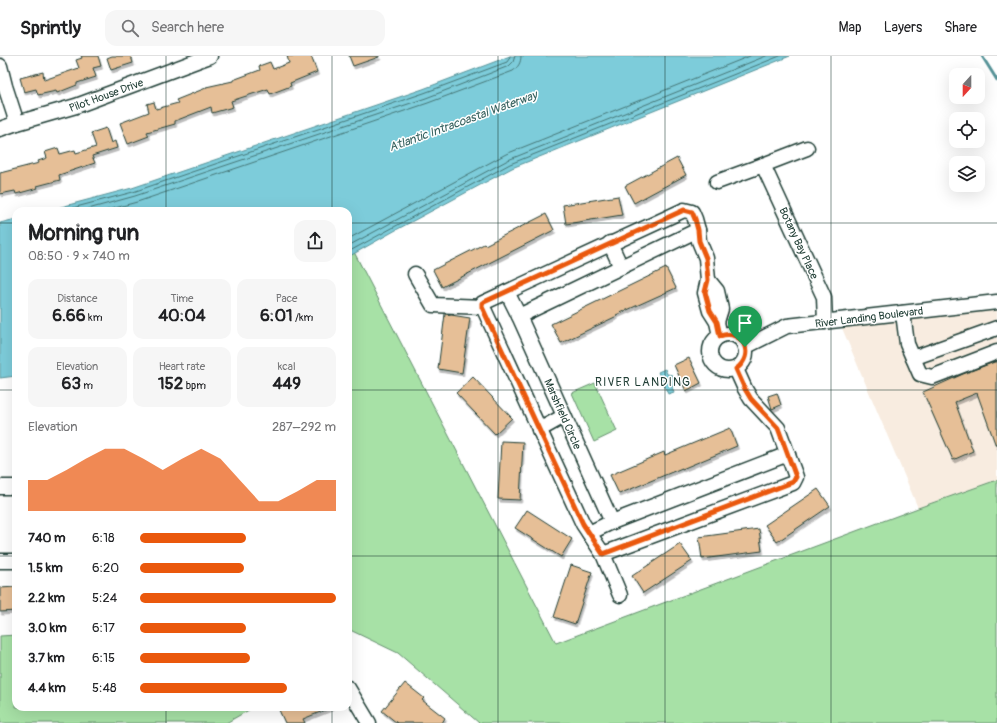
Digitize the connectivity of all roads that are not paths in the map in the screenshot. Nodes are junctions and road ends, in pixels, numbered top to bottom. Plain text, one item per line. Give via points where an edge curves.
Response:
1 (210, 56) edge
2 (0, 66) edge
3 (17, 123) junction
4 (0, 129) edge
5 (807, 148) dead end
6 (763, 165) junction
7 (718, 182) dead end
8 (698, 230) junction
9 (610, 243) junction
10 (621, 267) junction
11 (415, 274) dead end
12 (507, 292) junction
13 (997, 302) edge
14 (482, 307) junction
15 (903, 313) junction
16 (519, 316) junction
17 (825, 322) junction
18 (997, 328) edge
19 (720, 336) junction
20 (745, 347) junction
21 (997, 352) edge
22 (913, 358) junction
23 (736, 369) junction
24 (564, 416) junction
25 (539, 430) junction
26 (788, 454) junction
27 (0, 487) edge
28 (12, 487) edge
29 (612, 522) junction
30 (589, 533) junction
31 (603, 554) junction
32 (0, 561) edge
33 (12, 561) edge
34 (620, 595) dead end
35 (352, 696) edge
36 (366, 722) edge

1 - 3 street, Pilot House Drive via 76,106
2 - 3 street
3 - 4 street, Pilot House Drive
5 - 6 street
6 - 7 street
6 - 17 street, Botany Bay Place via 824,297
8 - 9 street via 692,212 684,210
8 - 10 street
8 - 19 street via 699,241 706,258 708,280 705,292
9 - 10 street
9 - 12 street
10 - 16 street
11 - 14 street via 433,305
12 - 14 street via 482,303
12 - 16 street, Marshfield Circle
13 - 15 street, River Landing Boulevard
14 - 25 street
15 - 17 street, River Landing Boulevard
15 - 22 street via 907,344
16 - 24 street, Marshfield Circle
17 - 20 street, River Landing Boulevard via 787,326
18 - 22 street
19 - 20 street via 730,334 740,338
19 - 23 street via 712,343 711,358 721,369
20 - 23 street via 744,362
21 - 22 street via 932,377 920,374
23 - 26 street via 751,399 778,428
24 - 25 street
24 - 29 street, Marshfield Circle
25 - 30 street
26 - 29 street
26 - 31 street via 796,477 793,482
27 - 28 street
29 - 30 street
30 - 31 street
31 - 34 street
32 - 33 street
35 - 36 street

